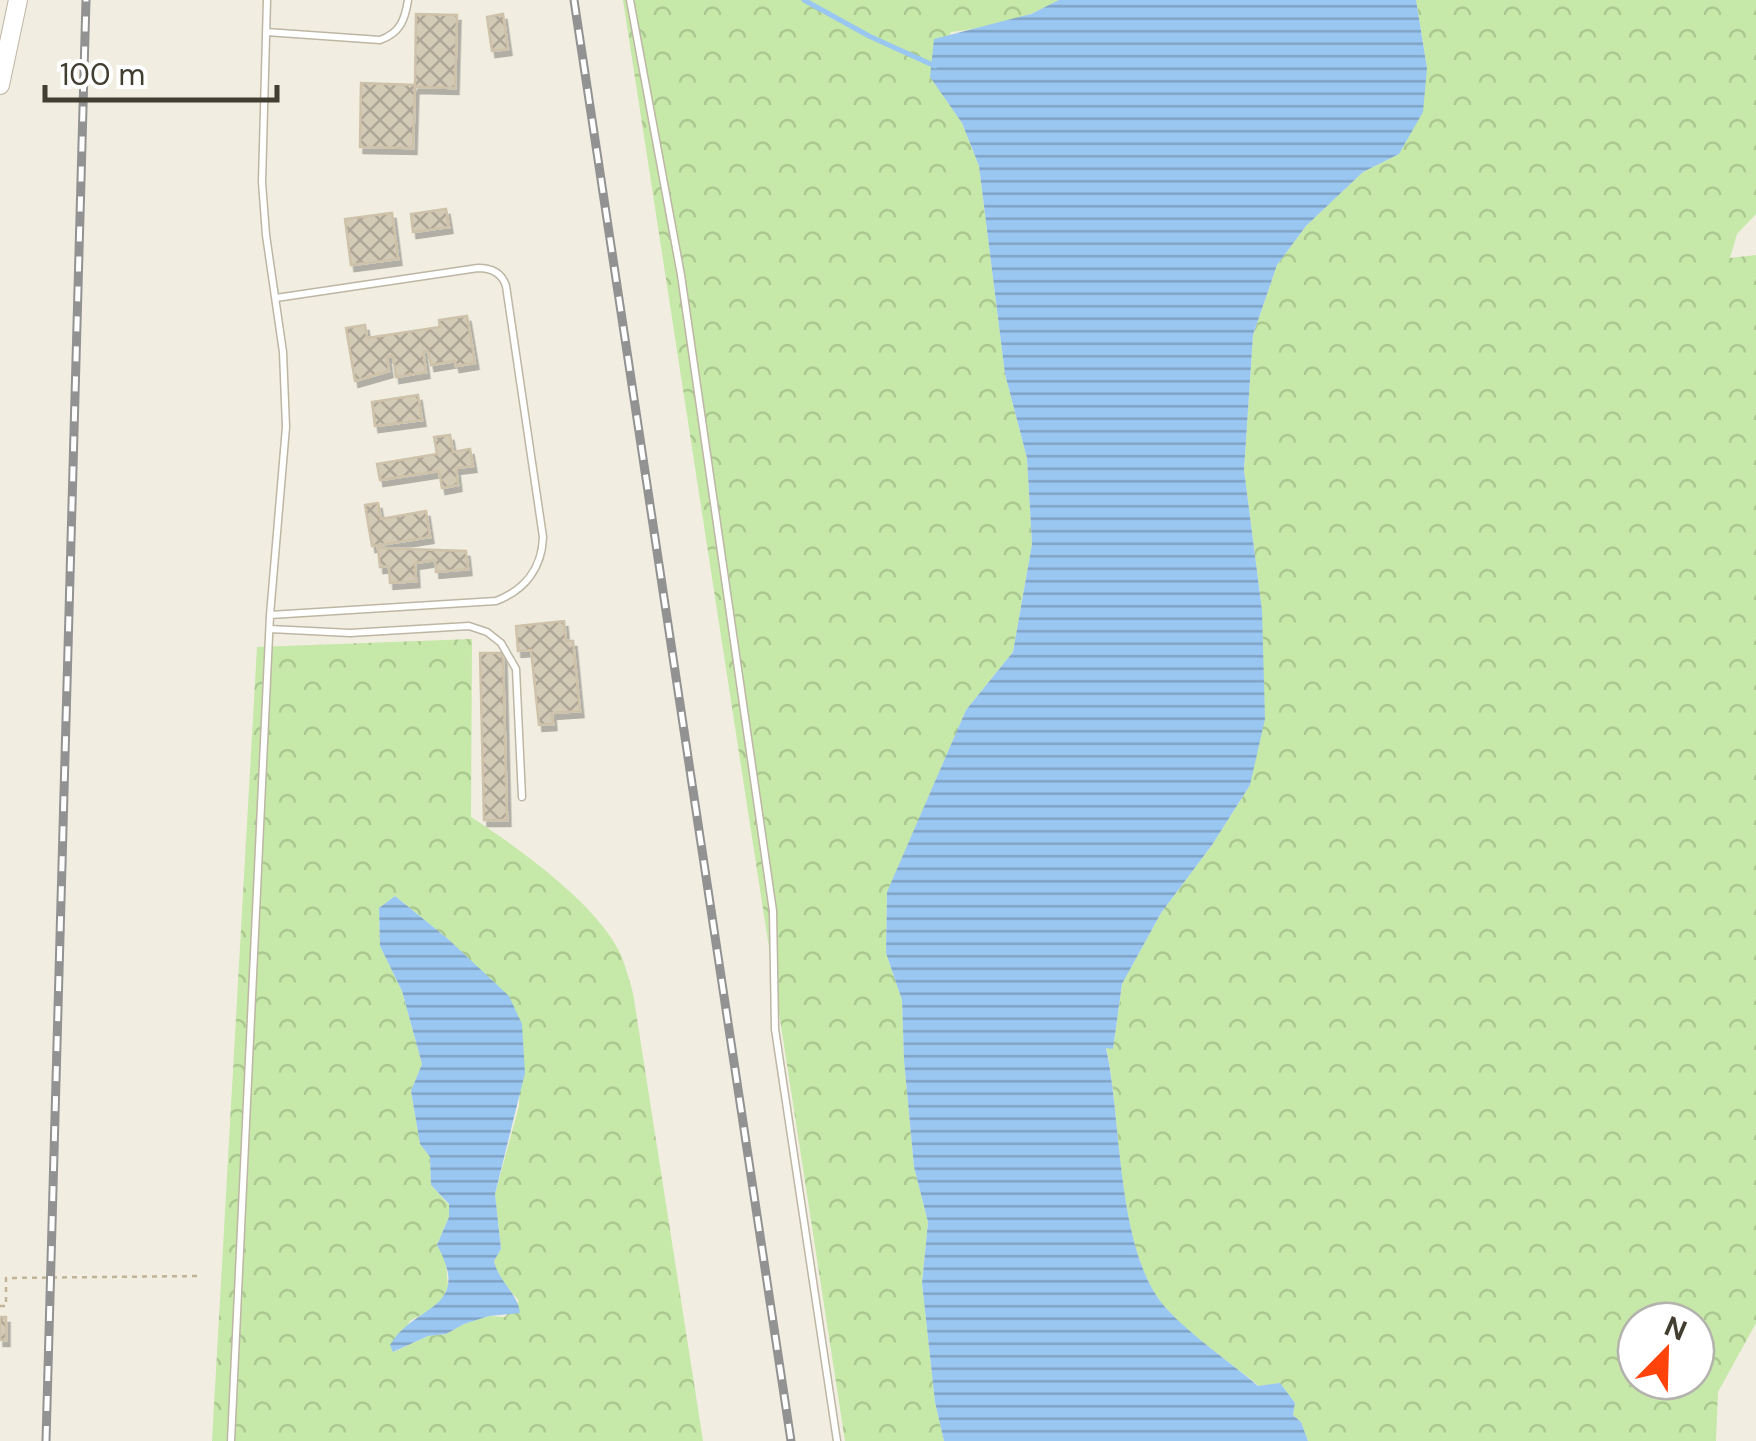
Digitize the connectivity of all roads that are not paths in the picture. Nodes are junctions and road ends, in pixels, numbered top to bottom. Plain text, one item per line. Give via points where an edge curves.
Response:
1 (18, 0) edge
2 (267, 0) edge
3 (408, 0) edge
4 (630, 0) edge
5 (266, 32) junction
6 (0, 86) edge
7 (276, 298) junction
8 (270, 615) junction
9 (270, 629) junction
10 (522, 797) dead end
11 (231, 1441) edge
12 (837, 1441) edge

1 - 6 street
2 - 5 lane
3 - 5 lane via 402,24 380,40
4 - 12 lane via 681,275 770,892 775,1029
5 - 7 lane via 262,182
7 - 8 lane via 286,427
7 - 8 lane via 478,268 497,273 506,286 544,538 530,577 490,602
8 - 9 lane
9 - 10 lane via 350,633 463,626 497,638 516,669
9 - 11 lane

